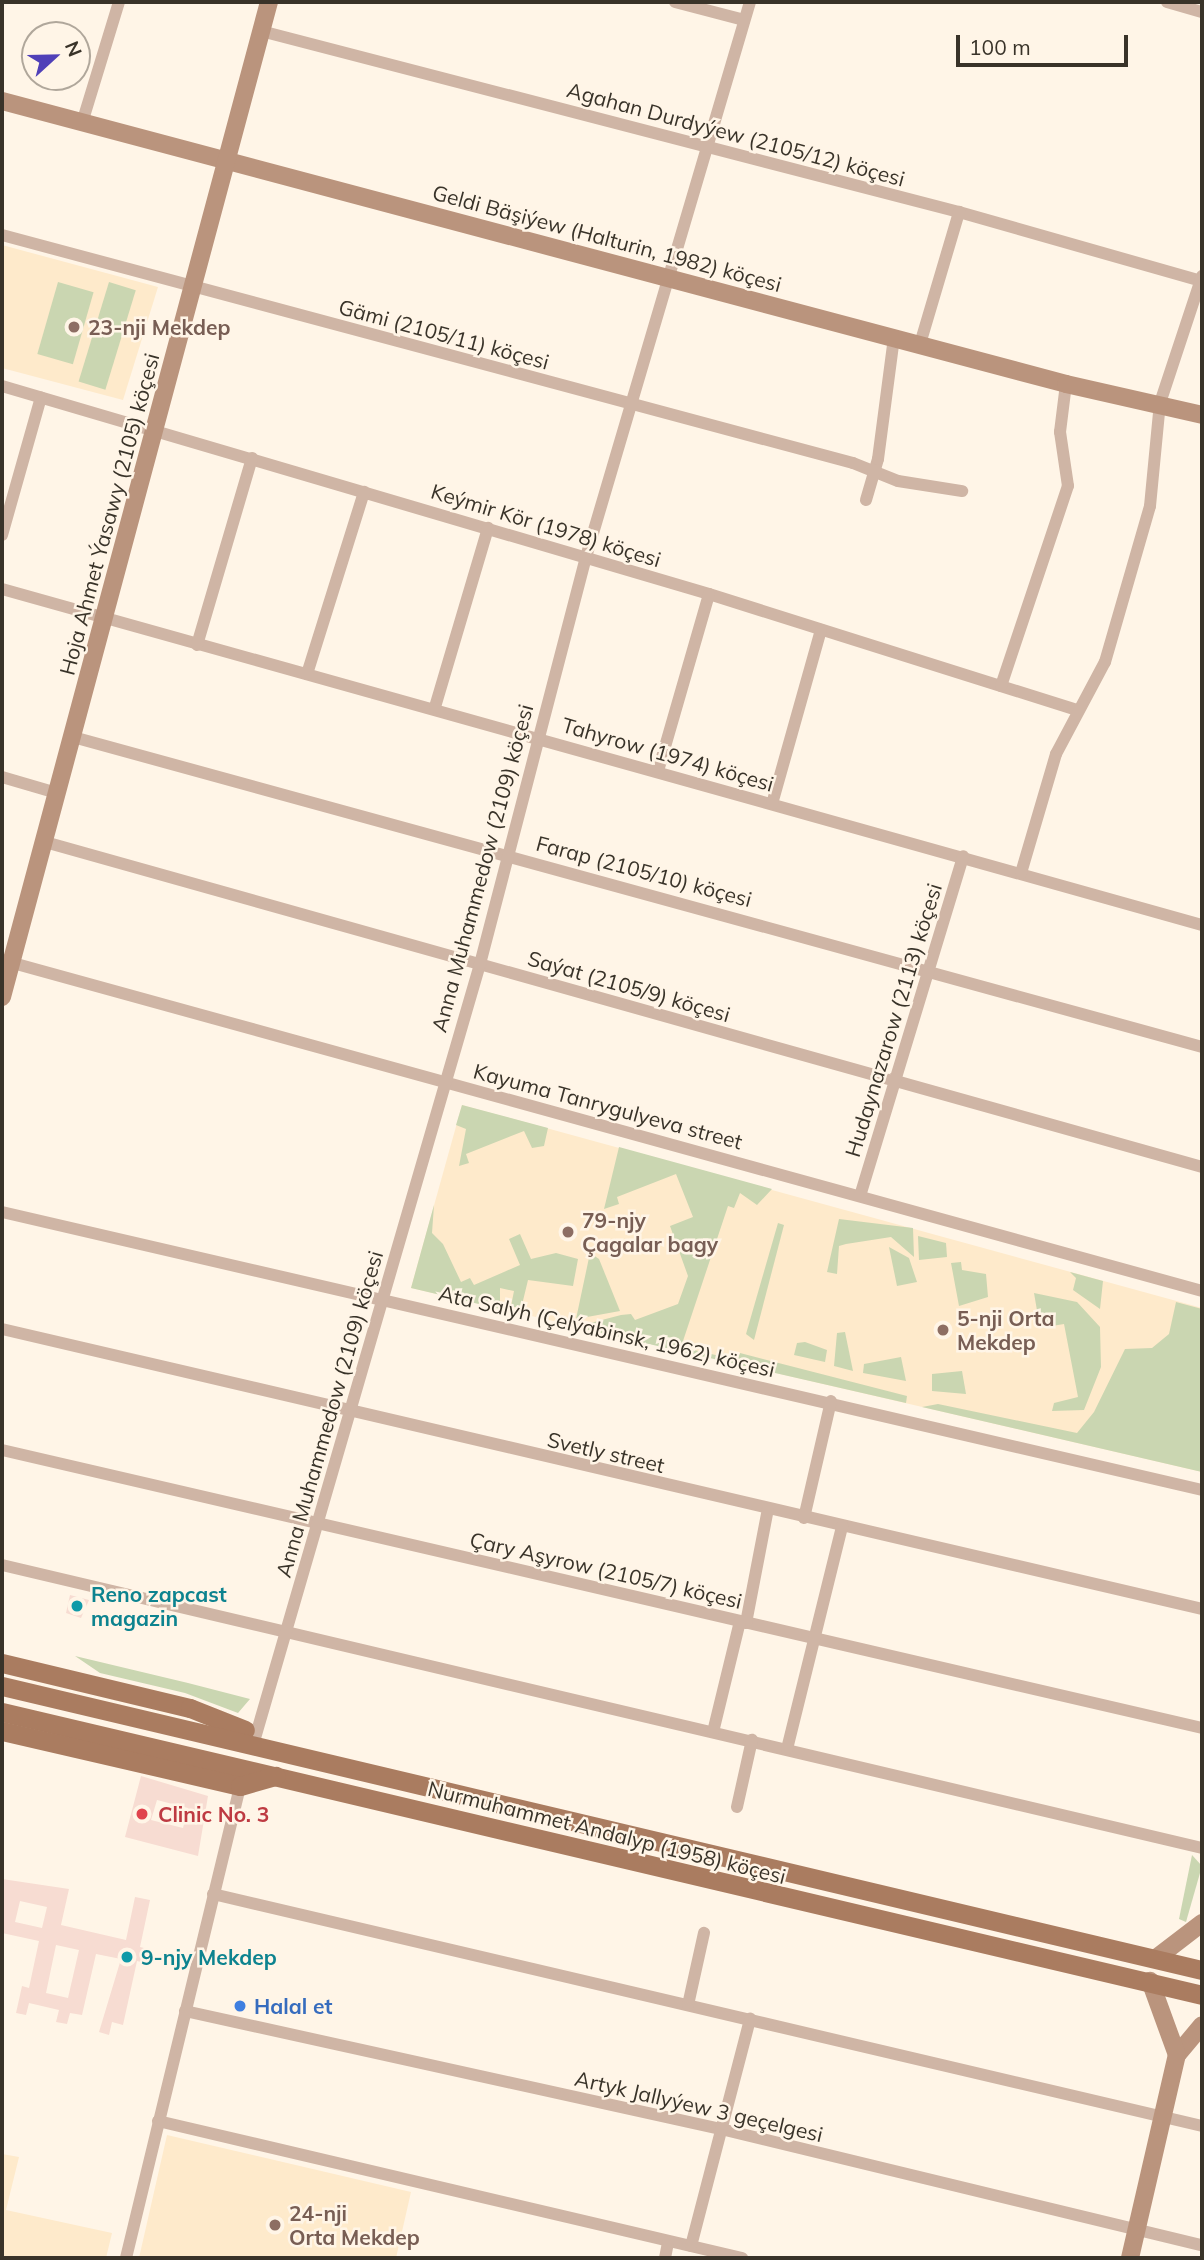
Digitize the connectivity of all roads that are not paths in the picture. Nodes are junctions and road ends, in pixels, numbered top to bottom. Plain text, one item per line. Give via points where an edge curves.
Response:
1 (119, 2) edge
2 (269, 2) edge
3 (674, 2) edge
4 (750, 2) edge
5 (1167, 2) edge
6 (1202, 12) edge
7 (744, 20) junction
8 (261, 31) junction
9 (2, 101) edge
10 (82, 123) junction
11 (708, 146) junction
12 (226, 162) junction
13 (959, 212) junction
14 (2, 235) edge
15 (670, 278) junction
16 (1201, 278) edge
17 (193, 288) junction
18 (894, 337) junction
19 (920, 344) junction
20 (1066, 384) junction
21 (2, 386) edge
22 (41, 397) junction
23 (1160, 403) junction
24 (630, 404) junction
25 (1202, 415) edge
26 (155, 430) junction
27 (252, 458) junction
28 (876, 471) junction
29 (8, 488) edge
30 (962, 491) dead end
31 (364, 492) junction
32 (866, 500) dead end
33 (488, 528) junction
34 (2, 535) edge
35 (586, 557) junction
36 (2, 589) edge
37 (709, 594) junction
38 (103, 618) junction
39 (821, 630) junction
40 (197, 645) junction
41 (307, 674) junction
42 (1000, 686) junction
43 (435, 708) junction
44 (1076, 710) junction
45 (536, 736) junction
46 (73, 737) junction
47 (659, 771) junction
48 (2, 777) edge
49 (57, 793) junction
50 (772, 804) junction
51 (45, 842) junction
52 (508, 854) junction
53 (963, 856) junction
54 (1021, 873) junction
55 (1202, 926) edge
56 (6, 961) edge
57 (480, 964) junction
58 (928, 968) junction
59 (2, 997) edge
60 (1202, 1047) edge
61 (894, 1079) junction
62 (446, 1081) junction
63 (1202, 1167) edge
64 (860, 1196) junction
65 (2, 1212) edge
66 (1202, 1292) edge
67 (380, 1300) junction
68 (2, 1329) edge
69 (831, 1401) junction
70 (350, 1412) junction
71 (2, 1450) edge
72 (1202, 1490) edge
73 (768, 1509) junction
74 (804, 1518) junction
75 (318, 1523) junction
76 (842, 1526) junction
77 (2, 1565) edge
78 (1202, 1609) edge
79 (743, 1622) junction
80 (286, 1629) junction
81 (815, 1638) junction
82 (2, 1663) edge
83 (2, 1686) edge
84 (2, 1712) edge
85 (1202, 1728) edge
86 (2, 1731) edge
87 (713, 1732) junction
88 (255, 1739) junction
89 (752, 1740) junction
90 (159, 1748) junction
91 (787, 1749) junction
92 (212, 1759) junction
93 (181, 1772) junction
94 (279, 1775) junction
95 (240, 1786) junction
96 (737, 1807) dead end
97 (1202, 1848) edge
98 (213, 1894) junction
99 (1202, 1923) edge
100 (704, 1933) dead end
101 (1155, 1959) junction
102 (1202, 1970) edge
103 (1150, 1981) junction
104 (1202, 1995) edge
105 (688, 2004) junction
106 (185, 2011) junction
107 (750, 2019) junction
108 (1202, 2025) edge
109 (1177, 2055) junction
110 (1163, 2118) junction
111 (158, 2120) junction
112 (1202, 2126) edge
113 (720, 2129) junction
114 (1136, 2231) junction
115 (668, 2242) junction
116 (1202, 2245) edge
117 (691, 2246) junction
118 (126, 2258) edge
119 (665, 2258) edge
120 (743, 2258) edge
121 (1130, 2258) edge

1 - 10 street
2 - 8 street, Hoja Ahmet Ýasawy (2105) köçesi
3 - 7 street
4 - 7 street, Anna Muhammedow (2109) köçesi
5 - 6 street
7 - 11 street, Anna Muhammedow (2109) köçesi
8 - 11 street, Agahan Durdyýew (2105/12) köçesi
8 - 12 street, Hoja Ahmet Ýasawy (2105) köçesi
9 - 10 street, Geldi Bäşiýew (Halturin, 1982) köçesi
10 - 12 street, Geldi Bäşiýew (Halturin, 1982) köçesi
11 - 13 street, Agahan Durdyýew (2105/12) köçesi
11 - 15 street, Anna Muhammedow (2109) köçesi
12 - 15 street, Geldi Bäşiýew (Halturin, 1982) köçesi
12 - 17 street, Hoja Ahmet Ýasawy (2105) köçesi
13 - 16 street, Agahan Durdyýew (2105/12) köçesi
13 - 19 street
14 - 17 street, Gämi (2105/11) köçesi
15 - 18 street, Geldi Bäşiýew (Halturin, 1982) köçesi
15 - 24 street, Anna Muhammedow (2109) köçesi
16 - 23 street
17 - 24 street, Gämi (2105/11) köçesi
17 - 26 street, Hoja Ahmet Ýasawy (2105) köçesi
18 - 19 street, Geldi Bäşiýew (Halturin, 1982) köçesi
18 - 28 street
19 - 20 street, Geldi Bäşiýew (Halturin, 1982) köçesi
20 - 23 street, Geldi Bäşiýew (Halturin, 1982) köçesi
20 - 42 street via 1060,432 1068,486
21 - 22 street, Keýmir Kör (1978) köçesi
22 - 26 street, Keýmir Kör (1978) köçesi
22 - 29 street
23 - 25 street, Geldi Bäşiýew (Halturin, 1982) köçesi
23 - 44 street via 1156,472 1142,536 1105,662
24 - 28 street, Gämi (2105/11) köçesi
24 - 35 street, Anna Muhammedow (2109) köçesi
26 - 27 street, Keýmir Kör (1978) köçesi
26 - 38 street, Hoja Ahmet Ýasawy (2105) köçesi
27 - 31 street, Keýmir Kör (1978) köçesi
27 - 40 street
28 - 30 street, Gämi (2105/11) köçesi via 898,481
28 - 32 street
29 - 34 street
31 - 33 street, Keýmir Kör (1978) köçesi
31 - 41 street
33 - 35 street, Keýmir Kör (1978) köçesi
33 - 43 street
35 - 37 street, Keýmir Kör (1978) köçesi
35 - 45 street, Anna Muhammedow (2109) köçesi
36 - 38 street, Tahyrow (1974) köçesi
37 - 39 street, Keýmir Kör (1978) köçesi
37 - 47 street
38 - 40 street, Tahyrow (1974) köçesi
38 - 46 street, Hoja Ahmet Ýasawy (2105) köçesi
39 - 42 street, Keýmir Kör (1978) köçesi
39 - 50 street
40 - 41 street, Tahyrow (1974) köçesi
41 - 43 street, Tahyrow (1974) köçesi
42 - 44 street, Keýmir Kör (1978) köçesi
43 - 45 street, Tahyrow (1974) köçesi
44 - 54 street via 1056,754
45 - 47 street, Tahyrow (1974) köçesi
45 - 52 street, Anna Muhammedow (2109) köçesi
46 - 49 street, Hoja Ahmet Ýasawy (2105) köçesi
46 - 52 street, Farap (2105/10) köçesi
47 - 50 street, Tahyrow (1974) köçesi
48 - 49 street
49 - 51 street, Hoja Ahmet Ýasawy (2105) köçesi
50 - 53 street, Tahyrow (1974) köçesi
51 - 56 street, Hoja Ahmet Ýasawy (2105) köçesi
51 - 57 street, Saýat (2105/9) köçesi
52 - 57 street, Anna Muhammedow (2109) köçesi
52 - 58 street, Farap (2105/10) köçesi
53 - 54 street, Tahyrow (1974) köçesi
53 - 58 street, Hudaynazarow (2113) köçesi
54 - 55 street, Tahyrow (1974) köçesi
56 - 59 street, Hoja Ahmet Ýasawy (2105) köçesi
56 - 62 street, Kayuma Tanrygulyeva street
57 - 61 street, Saýat (2105/9) köçesi
57 - 62 street, Anna Muhammedow (2109) köçesi
58 - 60 street, Farap (2105/10) köçesi
58 - 61 street, Hudaynazarow (2113) köçesi
61 - 63 street, Saýat (2105/9) köçesi
61 - 64 street, Hudaynazarow (2113) köçesi
62 - 64 street, Kayuma Tanrygulyeva street
62 - 67 street, Anna Muhammedow (2109) köçesi
64 - 66 street, Kayuma Tanrygulyeva street
65 - 67 street, Ata Salyh (Çelýabinsk, 1962) köçesi
67 - 69 street, Ata Salyh (Çelýabinsk, 1962) köçesi
67 - 70 street, Anna Muhammedow (2109) köçesi
68 - 70 street, Svetly street
69 - 72 street, Ata Salyh (Çelýabinsk, 1962) köçesi
69 - 74 street
70 - 73 street, Svetly street
70 - 75 street, Anna Muhammedow (2109) köçesi
71 - 75 street, Çary Aşyrow (2105/7) köçesi
73 - 74 street, Svetly street
73 - 79 street
74 - 76 street, Svetly street
75 - 79 street, Çary Aşyrow (2105/7) köçesi
75 - 80 street, Anna Muhammedow (2109) köçesi
76 - 78 street, Svetly street
76 - 81 street
77 - 80 street
79 - 81 street, Çary Aşyrow (2105/7) köçesi
79 - 87 street
80 - 87 street
80 - 88 street, Anna Muhammedow (2109) köçesi
81 - 85 street, Çary Aşyrow (2105/7) köçesi
81 - 91 street
82 - 88 main road via 190,1708
83 - 88 main road, Nurmuhammet Andalyp (1958) köçesi
84 - 90 main road, Nurmuhammet Andalyp (1958) köçesi
86 - 93 main road
87 - 89 street
88 - 101 main road, Nurmuhammet Andalyp (1958) köçesi via 281,1752
89 - 91 street
89 - 96 street
90 - 92 main road, Nurmuhammet Andalyp (1958) köçesi
90 - 93 main road
91 - 97 street
92 - 93 main road
92 - 94 main road, Nurmuhammet Andalyp (1958) köçesi
93 - 95 main road
94 - 95 main road
94 - 103 main road, Nurmuhammet Andalyp (1958) köçesi via 785,1900
95 - 98 street
98 - 105 street
98 - 106 street
99 - 101 street
100 - 105 street
101 - 102 main road, Nurmuhammet Andalyp (1958) köçesi
103 - 104 main road, Nurmuhammet Andalyp (1958) köçesi
103 - 109 street
105 - 107 street
106 - 111 street
106 - 113 street, Artyk Jallyýew 3 geçelgesi
107 - 110 street
107 - 113 street
108 - 109 street
109 - 110 street
110 - 112 street
110 - 114 street
111 - 115 street
111 - 118 street
113 - 114 street, Artyk Jallyýew 3 geçelgesi
113 - 117 street
114 - 116 street, Artyk Jallyýew 3 geçelgesi
114 - 121 street
115 - 117 street
115 - 119 street
117 - 120 street

